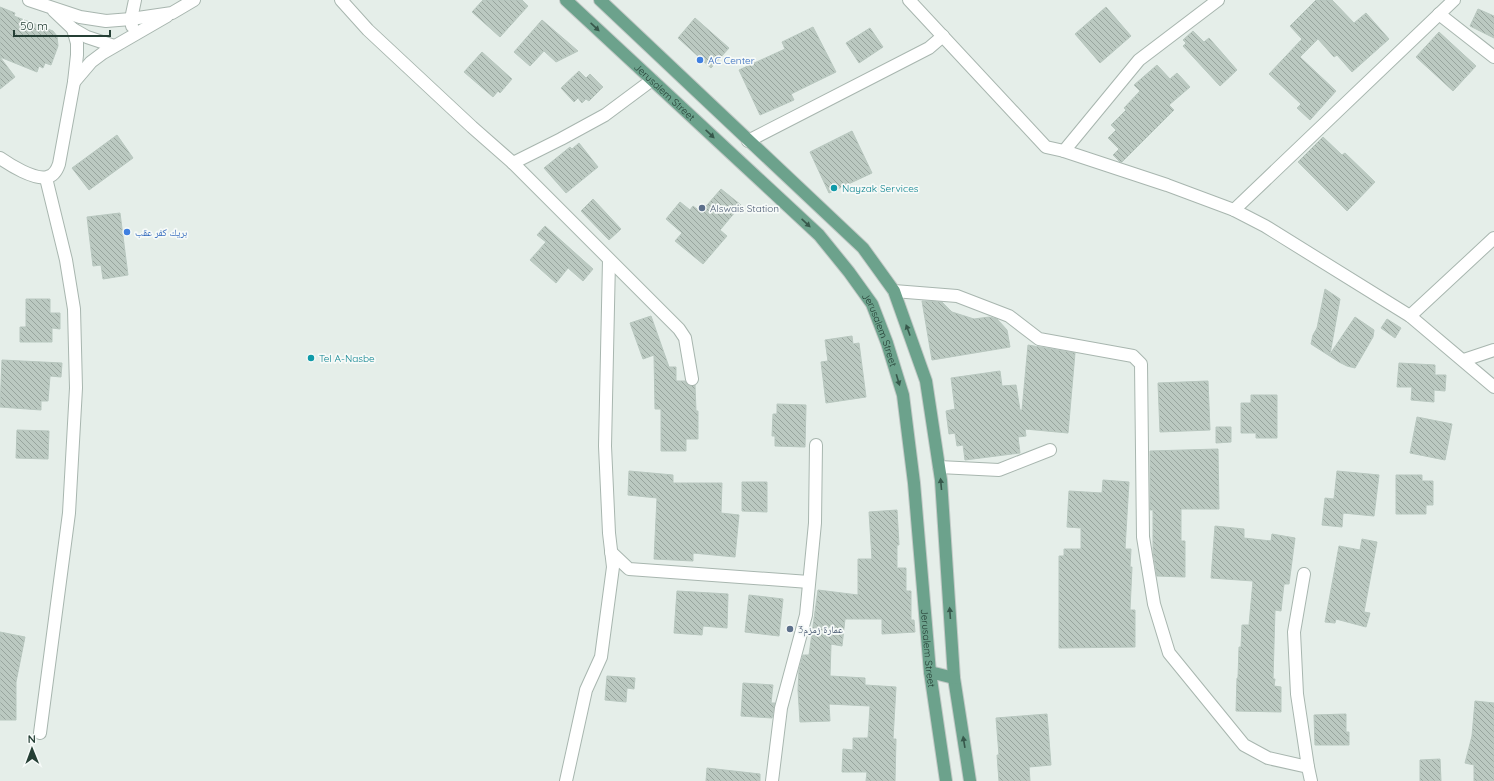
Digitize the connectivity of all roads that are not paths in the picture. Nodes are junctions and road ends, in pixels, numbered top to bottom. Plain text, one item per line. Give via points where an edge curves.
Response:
1 (29, 0) edge
2 (135, 0) edge
3 (194, 0) edge
4 (341, 0) edge
5 (566, 0) edge
6 (600, 0) edge
7 (910, 0) edge
8 (1218, 0) edge
9 (1454, 0) edge
10 (51, 8) junction
11 (172, 13) junction
12 (1439, 14) junction
13 (131, 19) junction
14 (106, 21) junction
15 (73, 29) junction
16 (135, 34) junction
17 (943, 36) junction
18 (87, 37) junction
19 (114, 46) junction
20 (77, 53) junction
21 (1494, 57) edge
22 (652, 80) junction
23 (74, 82) junction
24 (748, 141) junction
25 (1064, 151) junction
26 (0, 158) edge
27 (512, 163) junction
28 (46, 178) junction
29 (1234, 210) junction
30 (1494, 238) edge
31 (609, 260) junction
32 (894, 291) junction
33 (1410, 316) junction
34 (1494, 350) edge
35 (1464, 360) junction
36 (692, 379) dead end
37 (1494, 386) edge
38 (816, 446) dead end
39 (1050, 450) dead end
40 (939, 467) junction
41 (611, 552) junction
42 (1304, 574) dead end
43 (809, 582) junction
44 (930, 672) junction
45 (954, 678) junction
46 (40, 733) dead end
47 (1308, 767) junction
48 (566, 781) edge
49 (772, 781) edge
50 (946, 781) edge
51 (970, 781) edge
52 (1311, 781) edge

1 - 10 street
2 - 13 street
3 - 11 street
4 - 27 street via 368,30
5 -> 22 main road, Jerusalem Street
6 - 24 main road
7 - 17 street
8 - 25 street via 1139,60
9 - 12 street
10 - 14 street via 80,17
10 - 15 street
11 - 13 street
11 - 16 street
12 - 21 street
12 - 29 street
13 - 14 street
13 - 16 street
14 - 18 street
15 - 18 street
15 - 20 street
16 - 19 street
17 - 24 street via 929,48
17 - 25 street via 1046,147
18 - 19 street
18 - 20 street
19 - 23 street via 91,62
20 - 23 street
22 - 27 street via 605,115
22 -> 44 main road, Jerusalem Street via 819,235 872,304 903,395 914,483
23 - 28 street via 59,164 53,174
24 - 32 main road via 863,248
25 - 29 street
26 - 28 street via 32,175
27 - 31 street
28 - 46 street via 66,260 74,309 76,388 69,513
29 - 33 street via 1265,226
30 - 33 street
31 - 36 street via 679,329 685,338
31 - 41 street via 605,446
40 -> 32 main road via 926,381
32 - 47 street via 957,296 1009,316 1039,339 1133,356 1141,364 1143,537 1154,604 1169,653 1244,745 1268,758
33 - 35 street
34 - 35 street
35 - 37 street
38 - 43 street via 815,523
39 - 40 street via 999,470
45 -> 40 main road
41 - 43 street via 629,569
41 - 48 street via 612,568 601,657 586,690
42 - 47 street via 1294,632 1297,694
43 - 49 street via 806,615 781,708
44 - 45 main road
44 - 50 main road, Jerusalem Street
51 -> 45 main road
47 - 52 street

